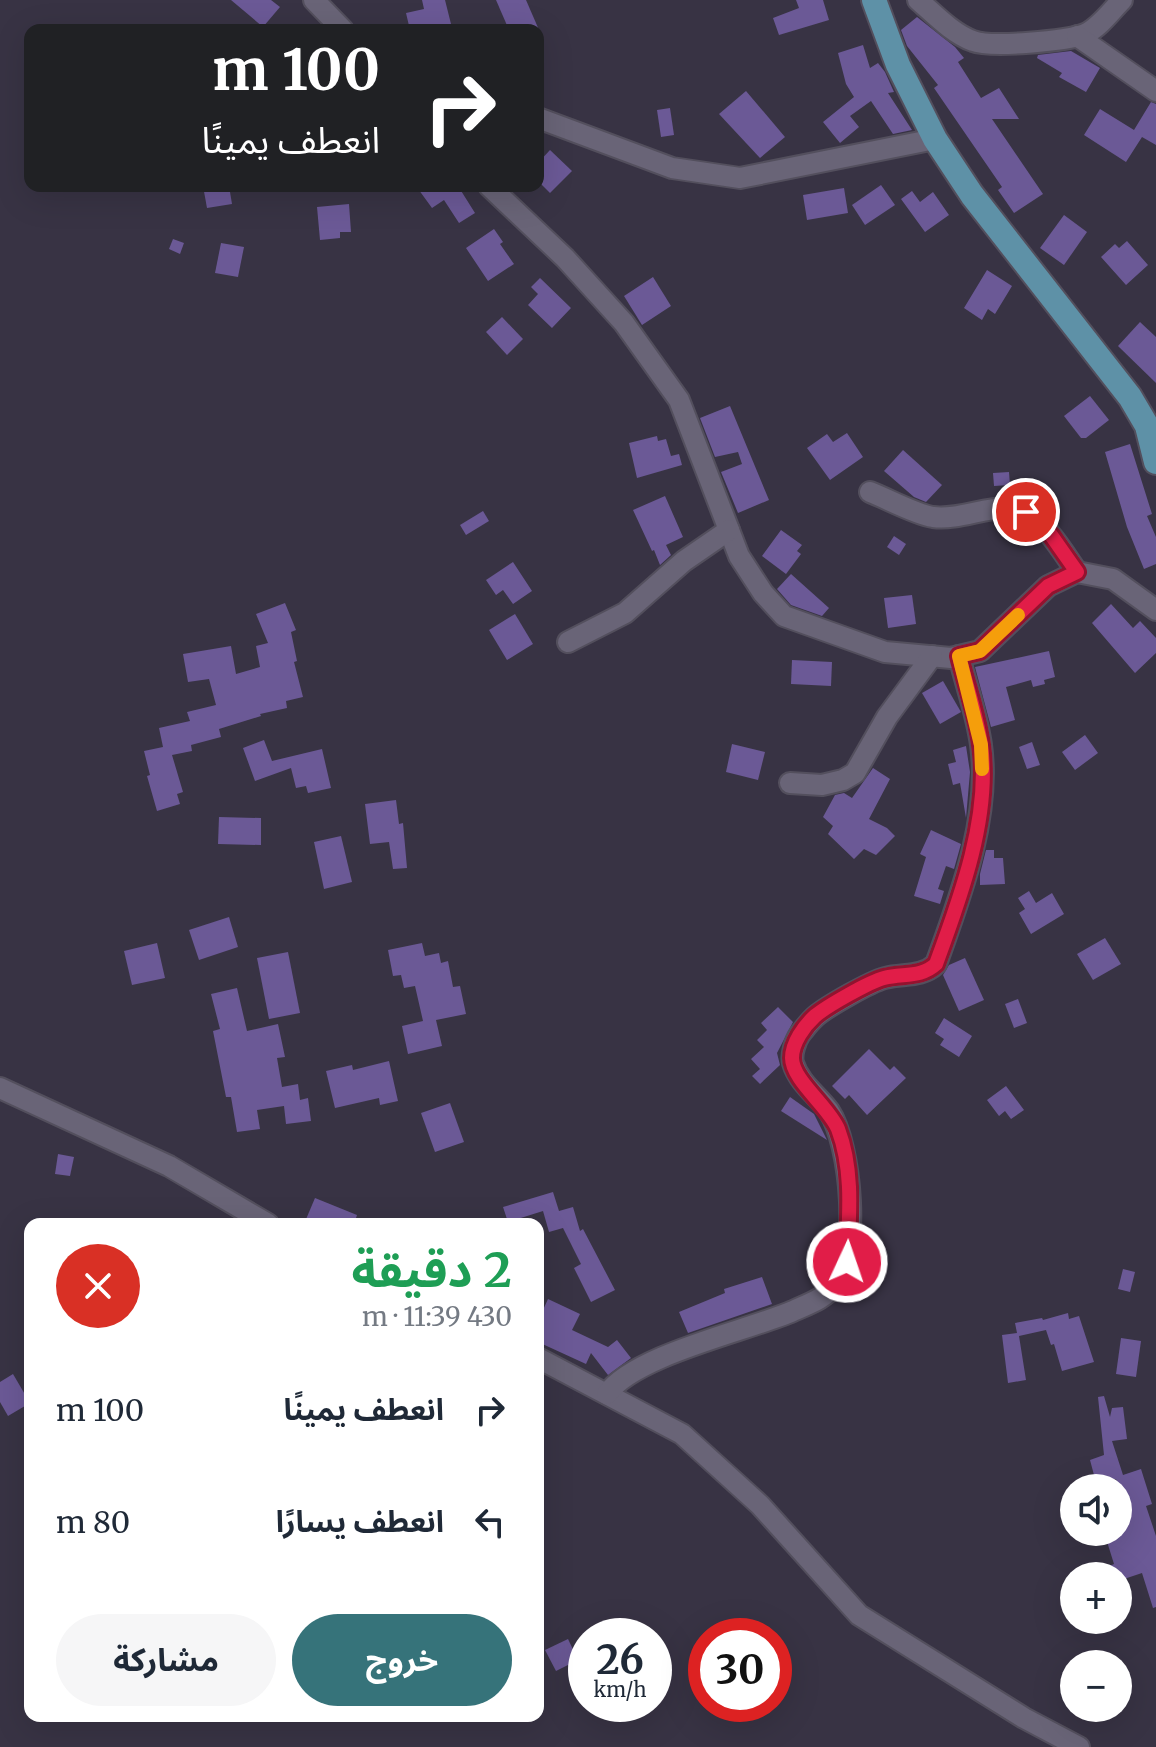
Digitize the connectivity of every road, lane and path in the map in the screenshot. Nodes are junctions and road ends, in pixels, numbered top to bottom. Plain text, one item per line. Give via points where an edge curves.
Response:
1 (314, 0) edge
2 (874, 0) edge
3 (918, 0) edge
4 (1122, 0) edge
5 (337, 24) edge
6 (1077, 36) junction
7 (1156, 91) edge
8 (544, 120) edge
9 (935, 139) junction
10 (495, 192) edge
11 (1151, 423) edge
12 (1156, 462) edge
13 (870, 492) dead end
14 (729, 530) junction
15 (1077, 572) junction
16 (1156, 610) edge
17 (568, 642) dead end
18 (932, 656) junction
19 (959, 656) junction
20 (790, 783) dead end
21 (0, 1088) edge
22 (258, 1218) edge
23 (544, 1361) edge
24 (607, 1394) junction
25 (1079, 1747) edge

1 - 5 street
2 - 9 main road via 898,65
3 - 6 street via 974,42 1010,44
4 - 6 street via 1089,32
6 - 7 street
8 - 9 street via 672,168 740,178
9 - 11 main road via 972,195
10 - 14 street via 624,323 679,400
11 - 12 main road
13 - 15 street via 932,517 1008,508 1026,512 1051,535
14 - 17 street via 625,613
14 - 18 street via 739,556 784,616 885,652
15 - 16 street via 1113,579
15 - 19 street via 1048,586 980,651
18 - 19 street
18 - 20 street via 887,717 855,773 822,785
19 - 24 street via 981,745 983,789 966,880 936,964 928,972 885,978 815,1016 797,1038 792,1059 829,1111 851,1189 847,1262 836,1286 778,1317 640,1368 615,1382
21 - 22 street via 169,1166
23 - 24 street
24 - 25 street via 682,1434 760,1505 859,1615

